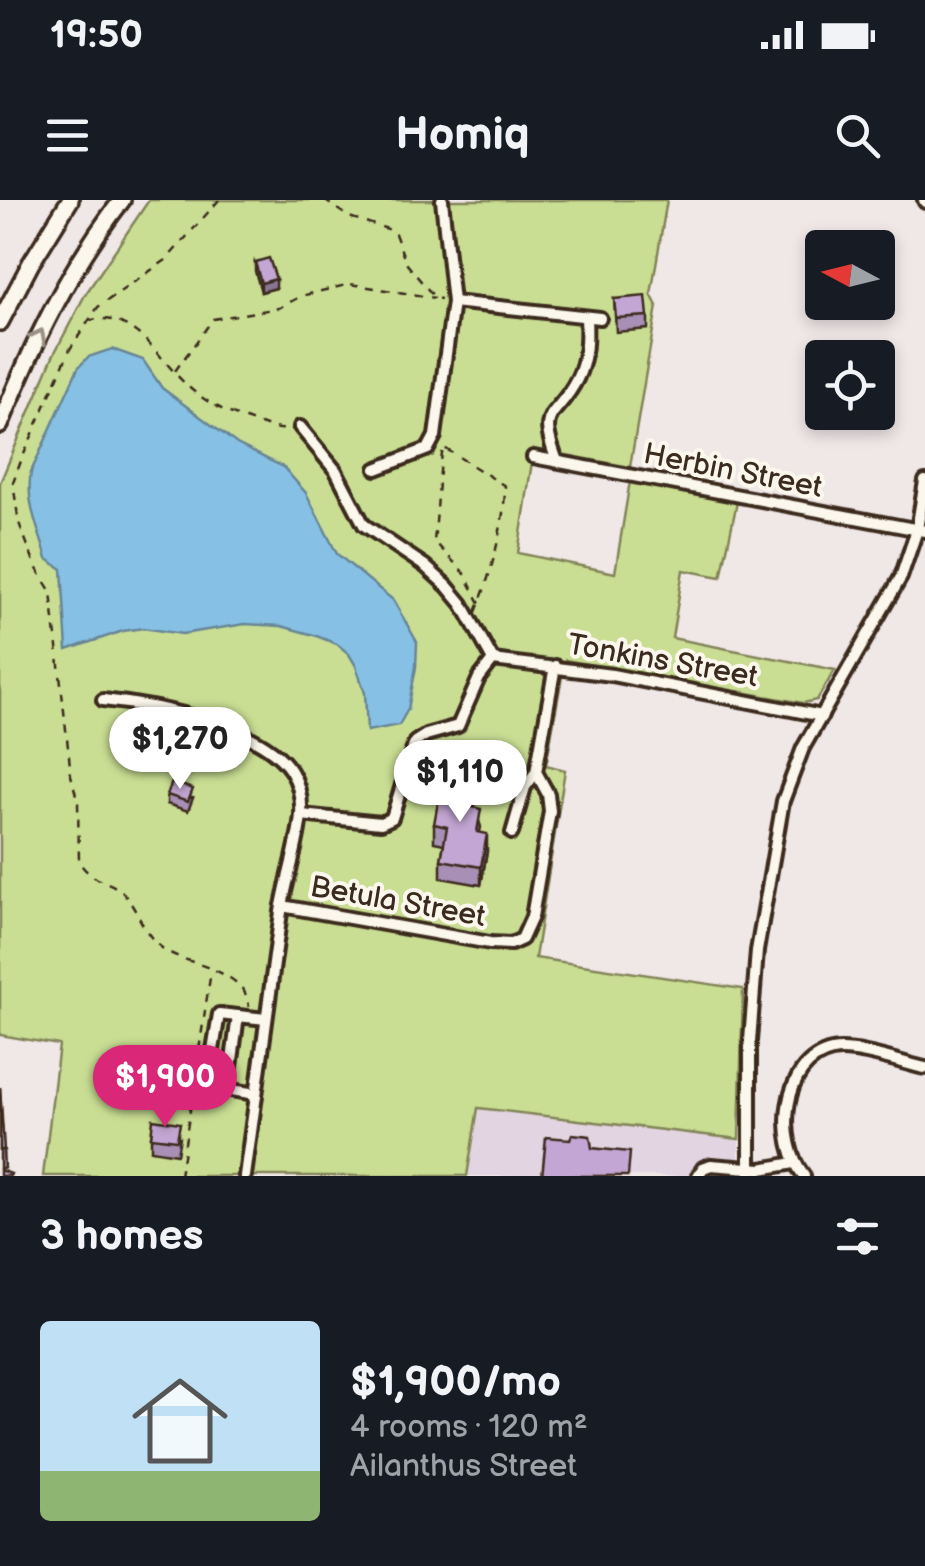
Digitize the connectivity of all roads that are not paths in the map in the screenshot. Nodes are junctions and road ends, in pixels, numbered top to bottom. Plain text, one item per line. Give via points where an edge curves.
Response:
1 (70, 200) edge
2 (122, 200) edge
3 (442, 200) edge
4 (454, 302) junction
5 (586, 317) junction
6 (600, 318) dead end
7 (0, 322) edge
8 (0, 425) edge
9 (300, 427) road end
10 (533, 457) dead end
11 (557, 462) junction
12 (376, 469) dead end
13 (925, 480) edge
14 (921, 531) edge
15 (493, 660) junction
16 (556, 666) junction
17 (103, 700) dead end
18 (822, 716) junction
19 (536, 772) junction
20 (301, 815) junction
21 (512, 832) dead end
22 (282, 906) junction
23 (238, 1016) junction
24 (266, 1019) junction
25 (925, 1068) edge
26 (228, 1090) junction
27 (256, 1094) junction
28 (794, 1163) junction
29 (750, 1172) edge
30 (244, 1176) edge
31 (698, 1176) edge
32 (804, 1176) edge

1 - 7 highway
8 -> 2 highway via 64,287
3 - 4 street
4 - 5 street
4 - 12 street via 433,444
5 - 6 street
5 - 11 street via 578,378 547,422
9 - 15 street via 336,471 364,525 436,576 462,604
10 - 11 street, Herbin Street
11 - 14 street, Herbin Street
13 - 14 street
14 - 18 street
15 - 16 street, Tonkins Street
15 - 20 street via 458,726 416,742 392,818 381,823
16 - 18 street, Tonkins Street
16 - 19 street, Betula Street
17 - 20 street via 193,716 262,745 290,769
18 - 29 street via 792,771 771,860 750,1041
19 - 21 street
19 - 22 street, Betula Street via 550,811 532,917 522,939 490,944
20 - 22 street
22 - 24 street
23 - 24 street
23 - 26 street
23 - 26 street via 218,1014 207,1086
24 - 27 street
25 - 28 street via 843,1050 813,1060 801,1071 788,1105
26 - 27 street
27 - 30 street
28 - 29 street
28 - 32 street
29 - 31 street via 711,1165

